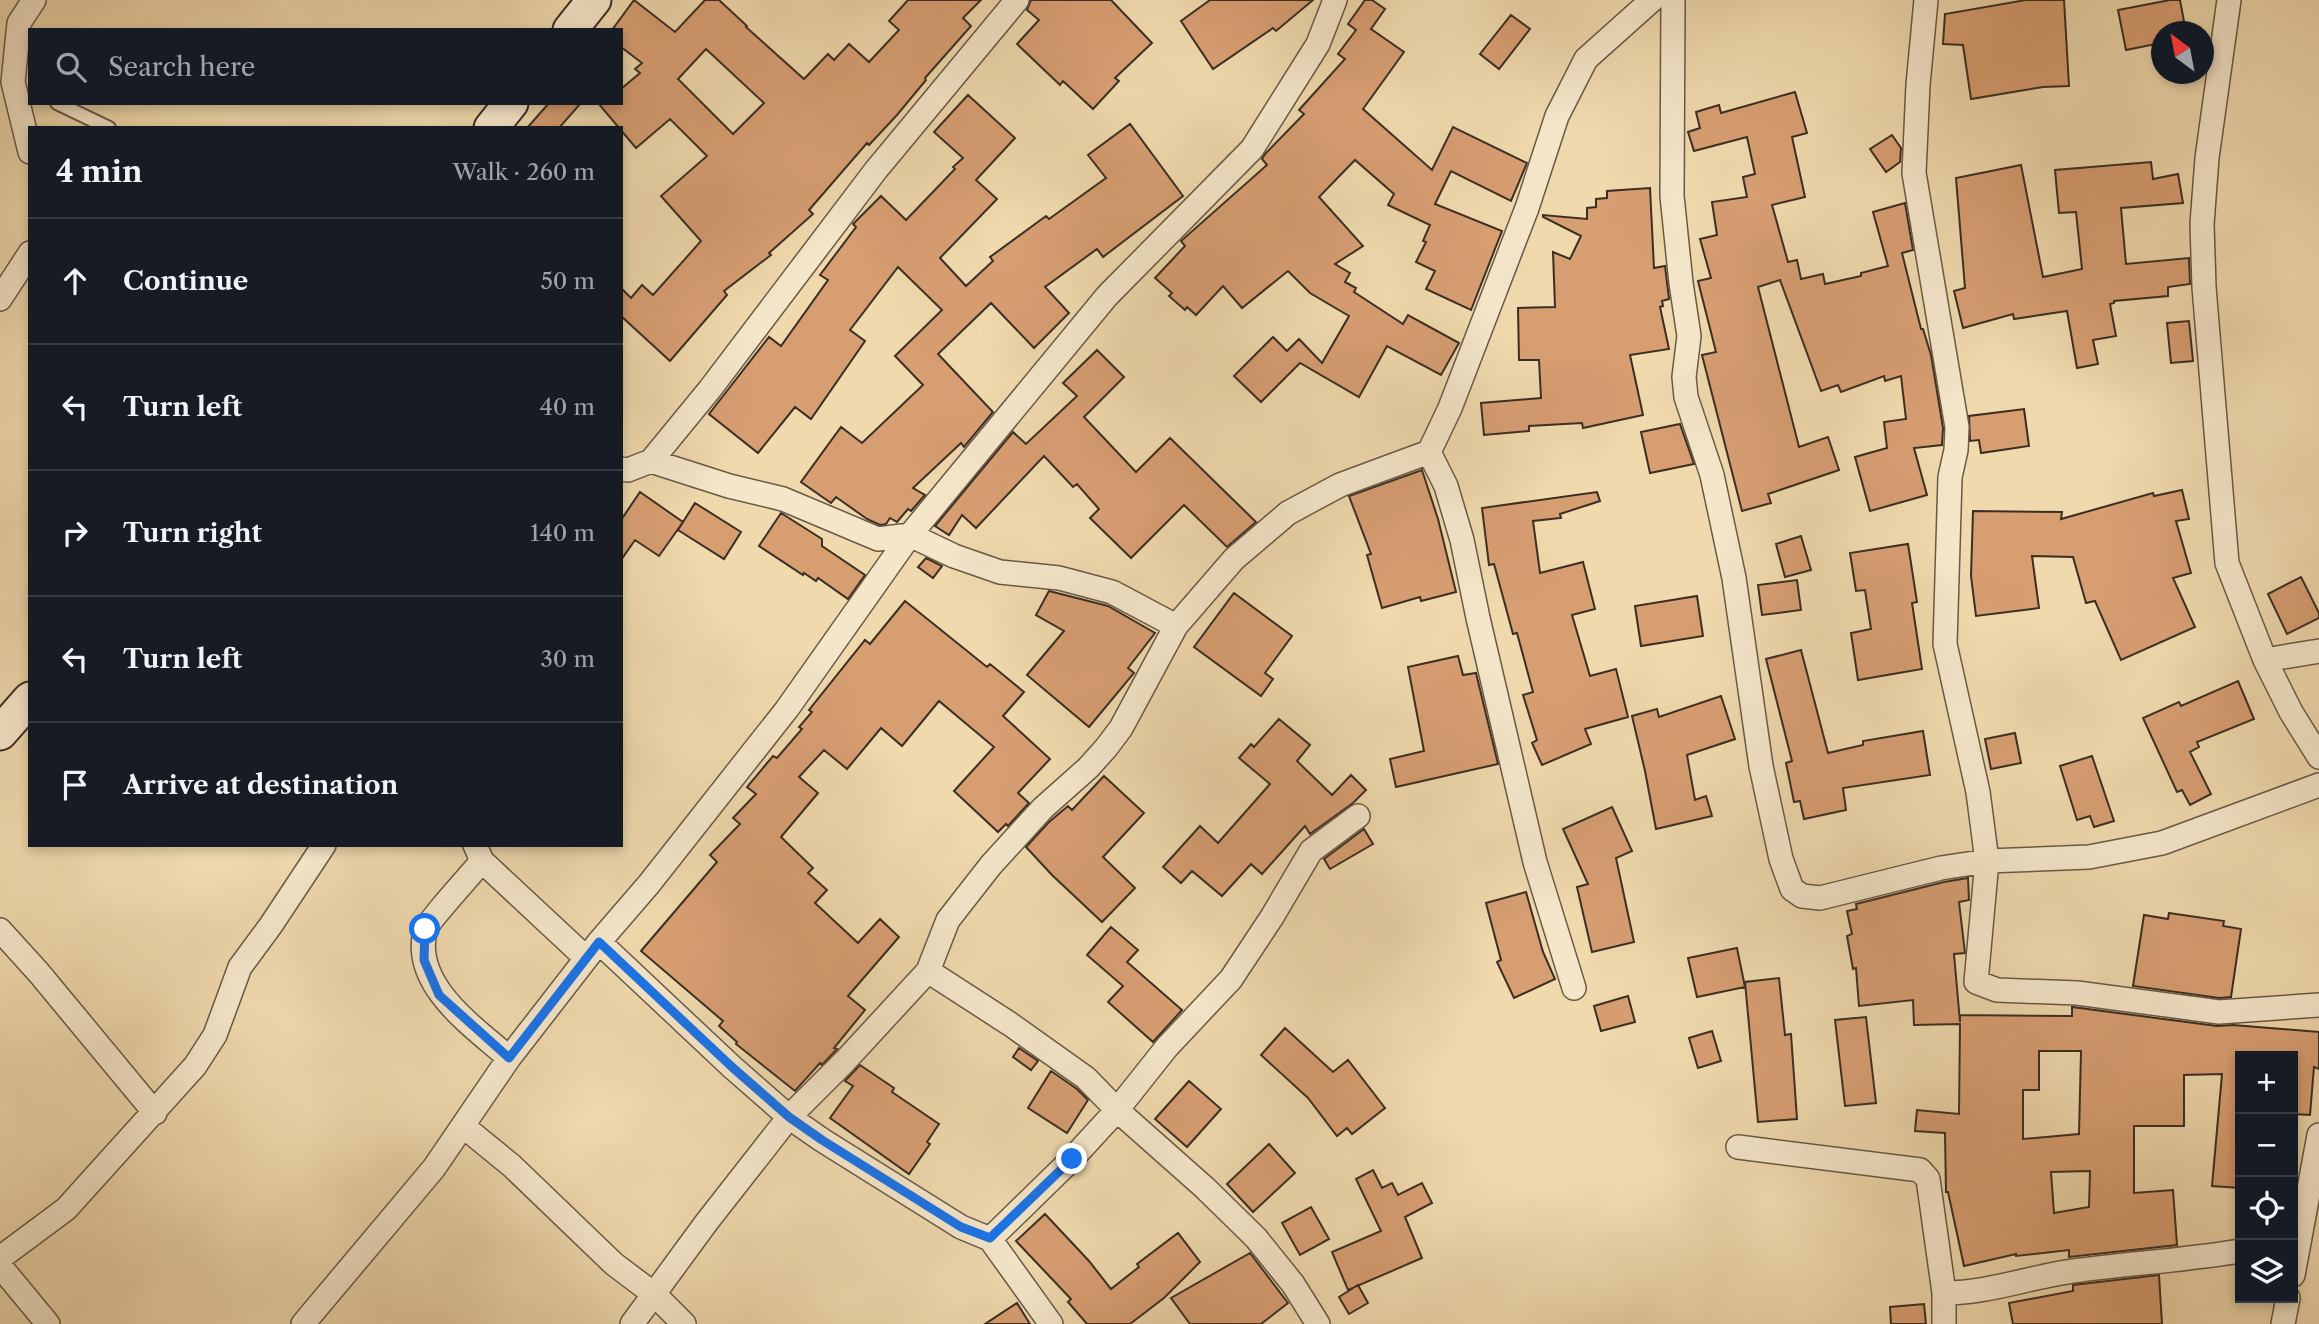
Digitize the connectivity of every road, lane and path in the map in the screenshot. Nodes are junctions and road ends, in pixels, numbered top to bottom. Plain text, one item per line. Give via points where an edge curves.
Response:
1 (34, 0) edge
2 (594, 0) edge
3 (1017, 0) edge
4 (1335, 0) edge
5 (1652, 0) edge
6 (1673, 0) edge
7 (1926, 0) edge
8 (2230, 0) edge
9 (572, 28) edge
10 (22, 86) edge
11 (61, 105) edge
12 (509, 105) edge
13 (105, 126) edge
14 (493, 126) edge
15 (28, 136) edge
16 (28, 256) edge
17 (0, 299) edge
18 (1429, 452) junction
19 (651, 461) junction
20 (623, 473) edge
21 (910, 535) junction
22 (1176, 626) junction
23 (2319, 651) edge
24 (2265, 660) junction
25 (28, 701) edge
26 (0, 733) edge
27 (2319, 757) edge
28 (2319, 785) edge
29 (1358, 816) dead end
30 (323, 847) edge
31 (479, 853) edge
32 (1987, 861) junction
33 (0, 930) edge
34 (593, 950) junction
35 (928, 971) junction
36 (1574, 988) dead end
37 (2319, 1005) edge
38 (509, 1058) junction
39 (1117, 1110) junction
40 (155, 1113) junction
41 (789, 1117) junction
42 (463, 1126) junction
43 (2319, 1135) edge
44 (1738, 1147) dead end
45 (990, 1238) junction
46 (2296, 1240) edge
47 (2235, 1252) edge
48 (0, 1258) edge
49 (0, 1266) edge
50 (1944, 1293) junction
51 (655, 1295) junction
52 (2287, 1303) edge
53 (48, 1324) edge
54 (303, 1324) edge
55 (632, 1324) edge
56 (684, 1324) edge
57 (1051, 1324) edge
58 (1318, 1324) edge
59 (1944, 1324) edge
60 (2283, 1324) edge

1 - 10 street via 19,23
2 - 9 main road
3 - 19 street via 876,170
4 - 21 street via 1318,44 1252,149 1107,296
5 - 18 street via 1586,59 1557,116 1527,208
6 - 32 street via 1672,196 1689,336 1686,397 1712,475 1734,578 1761,766 1781,859 1792,889 1802,896 1820,898
7 - 32 street via 1914,173 1957,427 1950,477 1945,645 1978,792
8 - 24 street via 2207,158 2204,286 2227,563
10 - 15 street
11 - 13 lane
12 - 14 main road
16 - 17 street
18 - 22 street via 1340,485 1288,513 1234,559
18 - 36 street via 1446,486 1462,540 1535,862
19 - 20 street
19 - 21 street via 783,499 878,539
21 - 22 street via 1000,572 1059,578 1112,592
21 - 34 street via 787,709
22 - 35 street via 1121,728 1088,768 1043,808 991,865 948,920
23 - 24 street
24 - 27 street
25 - 26 main road
28 - 32 street via 2162,843 2089,857
29 - 39 street via 1311,851 1231,979 1167,1047
30 - 40 street via 240,967 215,1035
31 - 34 street
31 - 38 street via 425,929 424,960 439,995
32 - 37 street via 1976,982 1997,990 2077,993 2219,1012
33 - 40 street
34 - 38 street
34 - 41 street
35 - 39 street via 1086,1078
35 - 41 street
38 - 42 street
39 - 45 street
39 - 58 street via 1256,1238
40 - 48 street via 66,1209
41 - 45 street via 961,1227
41 - 51 street
42 - 51 street via 512,1166 614,1265
42 - 54 street via 434,1168
43 - 46 street
44 - 50 street via 1920,1170 1928,1179
45 - 57 street
47 - 50 street via 2080,1270 1972,1293
49 - 53 street
50 - 59 street
51 - 55 street
51 - 56 street
52 - 60 street

